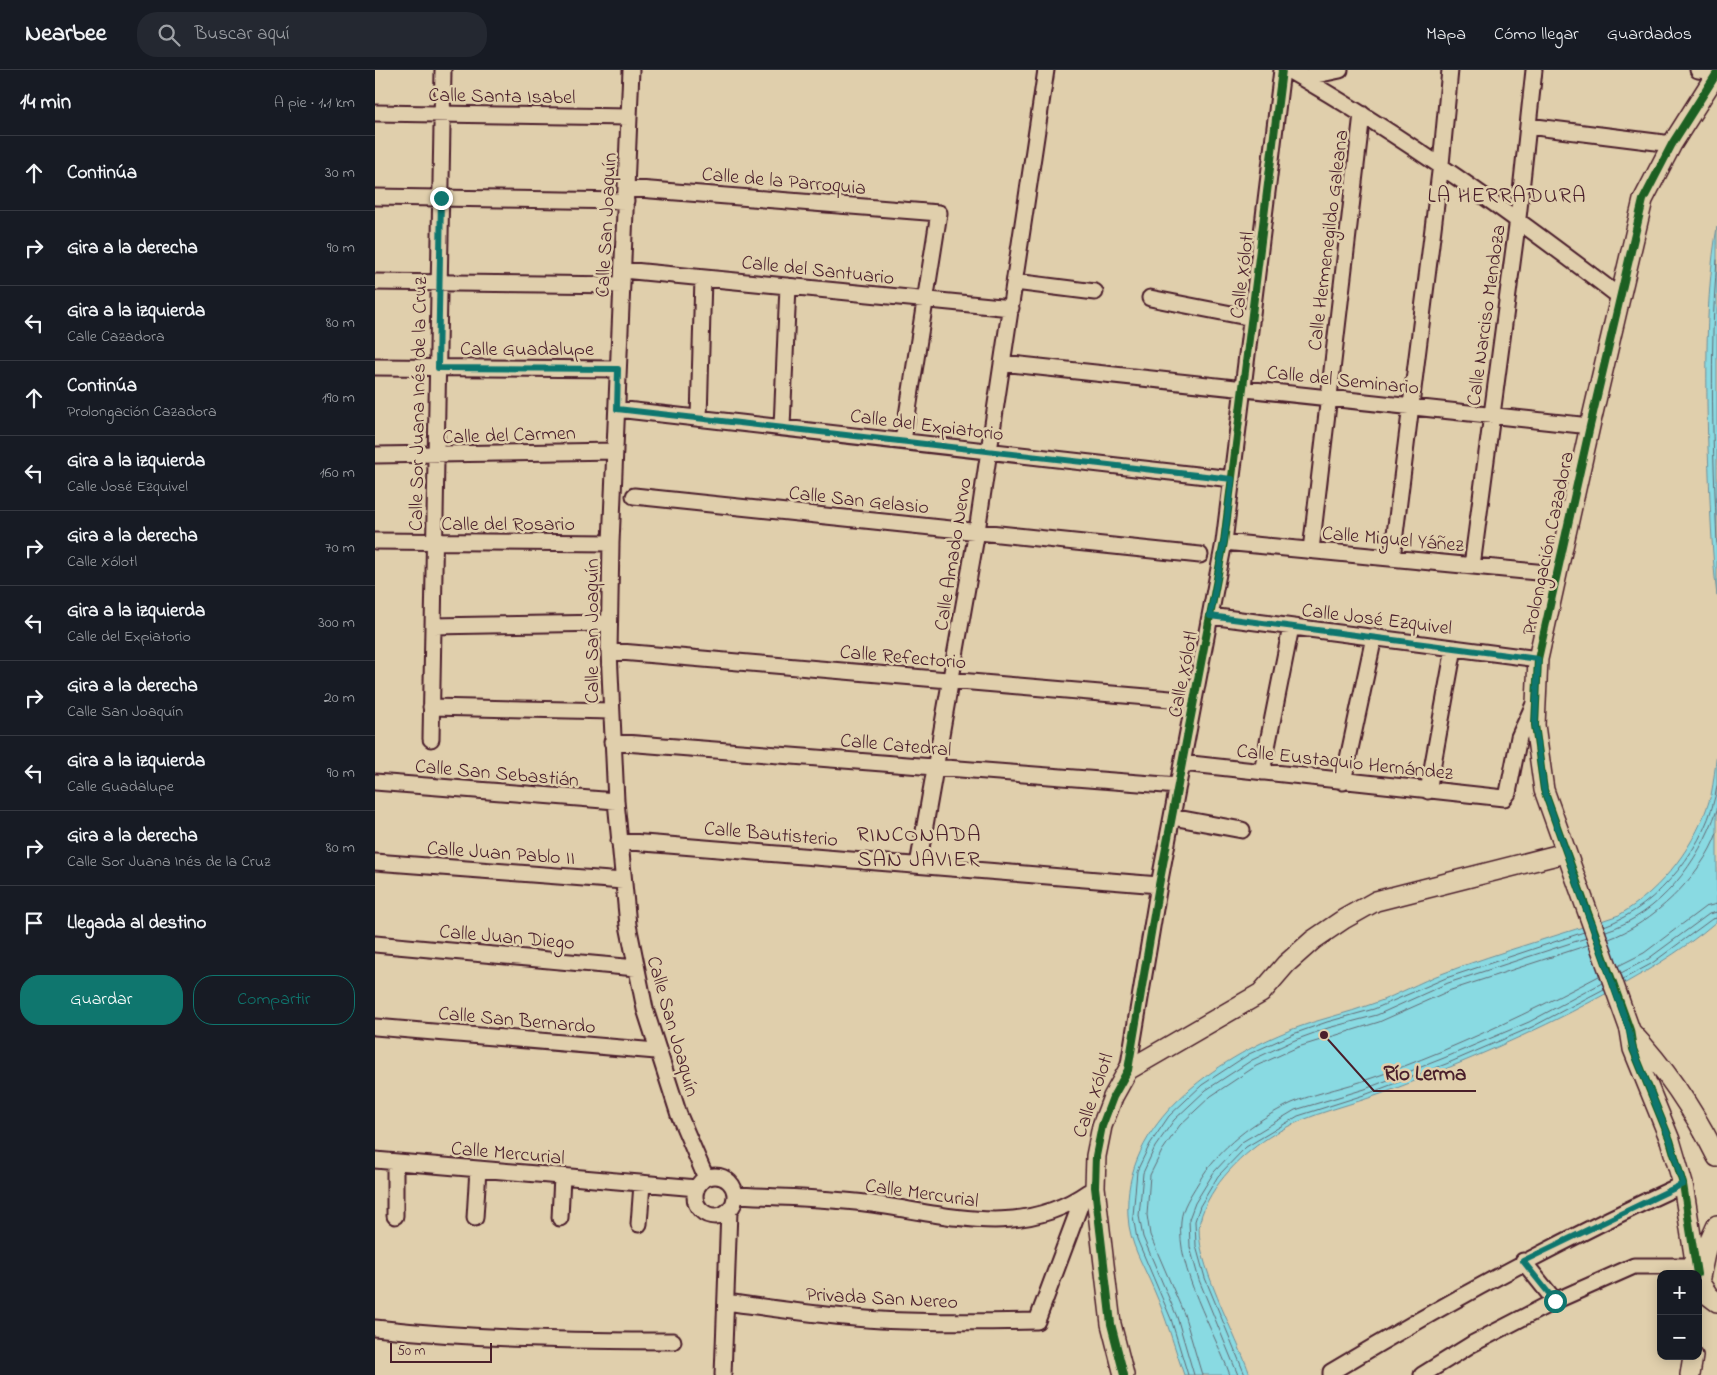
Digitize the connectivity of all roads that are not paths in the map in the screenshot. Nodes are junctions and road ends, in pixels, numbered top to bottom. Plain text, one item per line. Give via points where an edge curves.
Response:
1 (443, 70) edge
2 (631, 70) edge
3 (1046, 70) edge
4 (1282, 70) edge
5 (1288, 70) edge
6 (1340, 70) edge
7 (1450, 70) edge
8 (1534, 70) edge
9 (1698, 70) edge
10 (1717, 73) edge
11 (1302, 78) junction
12 (375, 113) edge
13 (443, 114) junction
14 (1362, 114) junction
15 (629, 117) junction
16 (1529, 126) junction
17 (1672, 144) junction
18 (1441, 164) junction
19 (626, 194) junction
20 (375, 197) edge
21 (441, 198) junction
22 (1518, 218) junction
23 (622, 277) junction
24 (703, 278) junction
25 (375, 282) edge
26 (1015, 282) junction
27 (439, 283) junction
28 (788, 286) junction
29 (1095, 292) dead end
30 (1620, 297) junction
31 (1150, 298) dead end
32 (926, 300) junction
33 (1011, 308) junction
34 (1252, 318) junction
35 (1002, 363) junction
36 (375, 367) edge
37 (438, 368) junction
38 (618, 369) junction
39 (1243, 388) junction
40 (1329, 398) junction
41 (1411, 406) junction
42 (617, 409) junction
43 (1491, 415) junction
44 (699, 418) junction
45 (1590, 426) junction
46 (782, 428) junction
47 (903, 441) junction
48 (615, 451) junction
49 (989, 451) junction
50 (375, 455) edge
51 (436, 456) junction
52 (1232, 479) junction
53 (634, 496) dead end
54 (977, 531) junction
55 (375, 541) edge
56 (435, 542) junction
57 (1224, 542) junction
58 (611, 543) junction
59 (1311, 550) junction
60 (1200, 555) dead end
61 (1392, 558) junction
62 (1472, 566) junction
63 (1557, 574) junction
64 (1210, 616) junction
65 (609, 623) junction
66 (433, 626) junction
67 (1291, 626) junction
68 (1373, 637) junction
69 (1454, 648) junction
70 (609, 651) junction
71 (1538, 659) junction
72 (951, 680) junction
73 (1536, 700) junction
74 (1194, 701) junction
75 (431, 707) junction
76 (611, 711) junction
77 (431, 739) dead end
78 (612, 742) junction
79 (1182, 764) junction
80 (936, 767) junction
81 (1262, 772) junction
82 (375, 782) edge
83 (1343, 782) junction
84 (1177, 786) junction
85 (1428, 791) junction
86 (616, 801) junction
87 (1172, 817) junction
88 (1242, 830) dead end
89 (619, 841) junction
90 (1565, 853) junction
91 (375, 862) edge
92 (918, 865) junction
93 (623, 881) junction
94 (1159, 885) junction
95 (375, 944) edge
96 (636, 968) junction
97 (375, 1027) edge
98 (1629, 1030) junction
99 (656, 1051) junction
100 (1128, 1070) junction
101 (1711, 1135) edge
102 (1717, 1157) edge
103 (375, 1160) edge
104 (395, 1162) junction
105 (478, 1169) junction
106 (562, 1176) junction
107 (702, 1183) junction
108 (641, 1184) junction
109 (1683, 1184) junction
110 (1090, 1191) junction
111 (735, 1196) junction
112 (729, 1211) junction
113 (395, 1216) dead end
114 (475, 1218) dead end
115 (561, 1218) dead end
116 (639, 1224) dead end
117 (1717, 1225) edge
118 (1717, 1253) edge
119 (1523, 1261) junction
120 (1660, 1270) edge
121 (1697, 1270) edge
122 (1700, 1270) edge
123 (1702, 1271) edge
124 (1702, 1283) edge
125 (1555, 1301) junction
126 (726, 1302) junction
127 (1717, 1302) edge
128 (375, 1328) edge
129 (673, 1340) dead end
130 (1693, 1360) edge
131 (723, 1375) edge
132 (1124, 1375) edge
133 (1331, 1375) edge
134 (1421, 1375) edge
135 (1691, 1375) edge

1 - 13 street, Calle Sor Juana Inés de la Cruz
2 - 15 street, Calle San Joaquín
3 - 26 street, Calle Amado Nervo
4 - 34 street, Calle Xólotl
5 - 11 street
6 - 11 street
7 - 18 street
8 - 16 street, Calle Narciso Mendoza
9 - 10 street
10 - 17 street, Prolongación Cazadora
11 - 14 street
12 - 13 street, Calle Santa Isabel
13 - 15 street, Calle Santa Isabel
13 - 21 street, Calle Sor Juana Inés de la Cruz
14 - 18 street
14 - 40 street, Calle Hermenegildo Galeana
15 - 19 street, Calle San Joaquín
16 - 17 street
16 - 22 street, Calle Narciso Mendoza
17 - 30 street, Prolongación Cazadora via 1643,200
18 - 22 street
18 - 41 street
19 - 21 street, Calle de la Parroquia
19 - 23 street, Calle San Joaquín
19 - 32 street, Calle de la Parroquia via 939,213
20 - 21 street, Calle de la Parroquia
21 - 27 street, Calle Sor Juana Inés de la Cruz
22 - 30 street
22 - 43 street, Calle Narciso Mendoza
23 - 24 street, Calle del Santuario
23 - 27 street, Calle del Santuario
23 - 38 street, Calle San Joaquín
24 - 28 street, Calle del Santuario
24 - 44 street
25 - 27 street, Calle del Santuario
26 - 29 street
26 - 33 street, Calle Amado Nervo
27 - 37 street, Calle Sor Juana Inés de la Cruz
28 - 32 street, Calle del Santuario
28 - 46 street
30 - 45 street, Prolongación Cazadora
31 - 34 street
32 - 33 street, Calle del Santuario
32 - 47 street
33 - 35 street, Calle Amado Nervo
34 - 39 street, Calle Xólotl
35 - 39 street, Calle del Seminario
35 - 49 street, Calle Amado Nervo
36 - 37 street, Calle Guadalupe
37 - 38 street, Calle Guadalupe
37 - 51 street, Calle Sor Juana Inés de la Cruz
38 - 42 street, Calle San Joaquín
39 - 40 street, Calle del Seminario
39 - 52 street, Calle Xólotl
40 - 41 street, Calle del Seminario
40 - 59 street, Calle Hermenegildo Galeana
41 - 43 street, Calle del Seminario
41 - 61 street
42 - 44 street, Calle del Expiatorio
42 - 48 street, Calle San Joaquín
43 - 45 street, Calle del Seminario
43 - 62 street, Calle Narciso Mendoza
44 - 46 street, Calle del Expiatorio
45 - 63 street, Prolongación Cazadora
46 - 47 street, Calle del Expiatorio
47 - 49 street, Calle del Expiatorio
48 - 51 street, Calle del Carmen
48 - 58 street, Calle San Joaquín
49 - 52 street, Calle del Expiatorio
49 - 54 street, Calle Amado Nervo
50 - 51 street, Calle del Carmen
51 - 56 street, Calle Sor Juana Inés de la Cruz
52 - 57 street, Calle Xólotl
53 - 54 street, Calle San Gelasio
54 - 60 street, Calle San Gelasio
54 - 72 street, Calle Amado Nervo
55 - 56 street, Calle del Rosario
56 - 58 street, Calle del Rosario
56 - 66 street, Calle Sor Juana Inés de la Cruz
57 - 59 street, Calle Miguel Yáñez
57 - 64 street, Calle Xólotl
58 - 65 street, Calle San Joaquín
59 - 61 street, Calle Miguel Yáñez
61 - 62 street, Calle Miguel Yáñez
62 - 63 street, Calle Miguel Yáñez
63 - 71 street, Prolongación Cazadora
64 - 67 street, Calle José Ezquivel
64 - 74 street, Calle Xólotl
65 - 66 street
65 - 70 street, Calle San Joaquín
66 - 75 street, Calle Sor Juana Inés de la Cruz
67 - 68 street, Calle José Ezquivel
67 - 81 street
68 - 69 street, Calle José Ezquivel
68 - 83 street
69 - 71 street, Calle José Ezquivel
69 - 85 street
70 - 72 street, Calle Refectorio
70 - 76 street, Calle San Joaquín
71 - 73 street, Prolongación Cazadora
72 - 74 street, Calle Refectorio
72 - 80 street, Calle Amado Nervo
73 - 85 street, Calle Eustaquio Hernández via 1519,737 1508,793 1503,798
73 - 90 street, Prolongación Cazadora via 1535,725 1544,790
74 - 79 street, Calle Xólotl
75 - 76 street
75 - 77 street, Calle Sor Juana Inés de la Cruz
76 - 78 street, Calle San Joaquín
78 - 80 street, Calle Catedral
78 - 86 street, Calle San Joaquín
79 - 81 street, Calle Eustaquio Hernández
79 - 84 street, Calle Xólotl
80 - 84 street, Calle Catedral
80 - 92 street, Calle Amado Nervo
81 - 83 street, Calle Eustaquio Hernández
82 - 86 street, Calle San Sebastián
83 - 85 street, Calle Eustaquio Hernández
84 - 87 street, Calle Xólotl
86 - 89 street, Calle San Joaquín
87 - 88 street
87 - 94 street, Calle Xólotl
89 - 92 street, Calle Bautisterio
89 - 93 street, Calle San Joaquín
90 - 98 street, Prolongación Cazadora via 1575,872
90 - 100 street via 1376,901 1313,940 1261,993
91 - 93 street, Calle Juan Pablo II
92 - 94 street, Calle Bautisterio
93 - 96 street, Calle San Joaquín
94 - 100 street, Calle Xólotl
95 - 96 street, Calle Juan Diego
96 - 99 street, Calle San Joaquín
97 - 99 street, Calle San Bernardo
98 - 101 street
98 - 109 street, Prolongación Cazadora via 1633,1049 1670,1140
99 - 107 street, Calle San Joaquín
100 - 110 street, Calle Xólotl via 1102,1126
101 - 102 street
103 - 104 street, Calle Mercurial
104 - 105 street, Calle Mercurial
104 - 113 street
105 - 106 street, Calle Mercurial
105 - 114 street
106 - 108 street, Calle Mercurial
106 - 115 street
107 - 108 street, Calle Mercurial
107 - 111 street via 715,1176 728,1180 733,1185
107 - 112 street via 696,1199 703,1211 716,1216
108 - 116 street
109 - 119 street
109 - 121 street, Prolongación Cazadora
110 - 111 street, Calle Mercurial via 1044,1214 1000,1222 857,1202
110 - 126 street, Privada San Nereo via 1037,1321 881,1320
110 - 132 street, Calle Xólotl via 1111,1324
111 - 112 street
112 - 126 street
117 - 122 street
118 - 123 street
119 - 125 street
119 - 133 street via 1426,1314 1331,1372
120 - 125 street via 1634,1266
124 - 127 street
125 - 134 street
126 - 131 street
128 - 129 street via 554,1341
130 - 135 street

